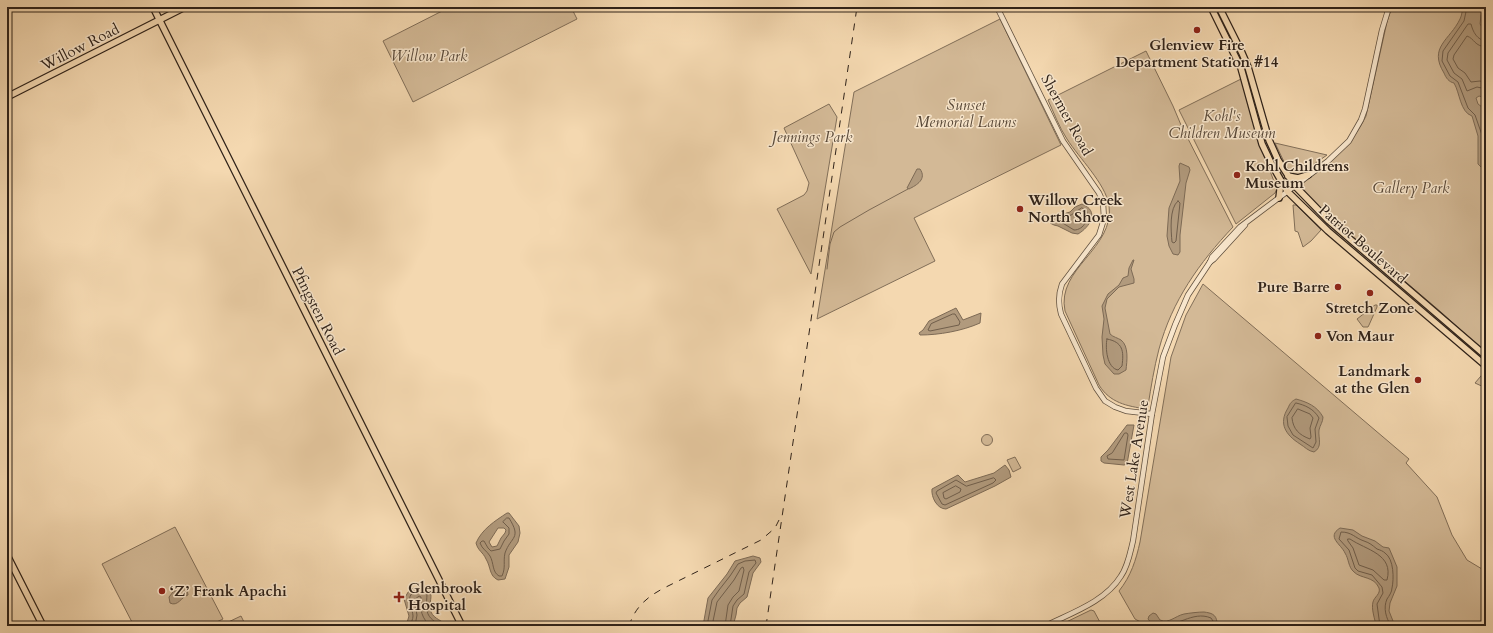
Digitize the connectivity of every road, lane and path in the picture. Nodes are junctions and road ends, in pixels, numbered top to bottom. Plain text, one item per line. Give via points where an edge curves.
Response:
1 (153, 7) edge
2 (185, 7) edge
3 (997, 7) edge
4 (1211, 7) edge
5 (1219, 7) edge
6 (1389, 7) edge
7 (160, 20) junction
8 (7, 97) edge
9 (1308, 175) junction
10 (1288, 176) junction
11 (1281, 182) junction
12 (1295, 186) junction
13 (1287, 192) junction
14 (1279, 198) junction
15 (1486, 356) edge
16 (1486, 366) edge
17 (1152, 414) junction
18 (7, 554) edge
19 (43, 626) edge
20 (462, 626) edge
21 (1045, 626) edge

1 - 7 main road, Pfingsten Road
2 - 7 main road, Willow Road
3 - 17 street, Shermer Road via 1063,141 1103,202 1104,219 1099,234 1062,284 1058,304 1061,314 1093,382 1105,401 1126,411
4 - 11 main road, Patriot Boulevard via 1240,68 1262,144
5 - 10 main road, Patriot Boulevard via 1242,53 1269,140
6 - 9 street, West Lake Avenue via 1365,109 1360,120 1349,141
7 - 8 main road, Willow Road
7 - 20 main road, Pfingsten Road
9 - 10 main road via 1298,178
9 - 12 street, West Lake Avenue
10 - 12 main road, Patriot Boulevard
11 - 13 main road, Patriot Boulevard
11 - 14 main road
12 - 13 street, West Lake Avenue
12 - 15 main road, Patriot Boulevard via 1329,221
13 - 14 street, West Lake Avenue
13 - 16 main road, Patriot Boulevard
14 - 17 street, West Lake Avenue via 1227,240 1212,257 1188,295 1163,357
17 - 21 street, West Lake Avenue via 1133,541 1122,575 1105,594
18 - 19 main road

